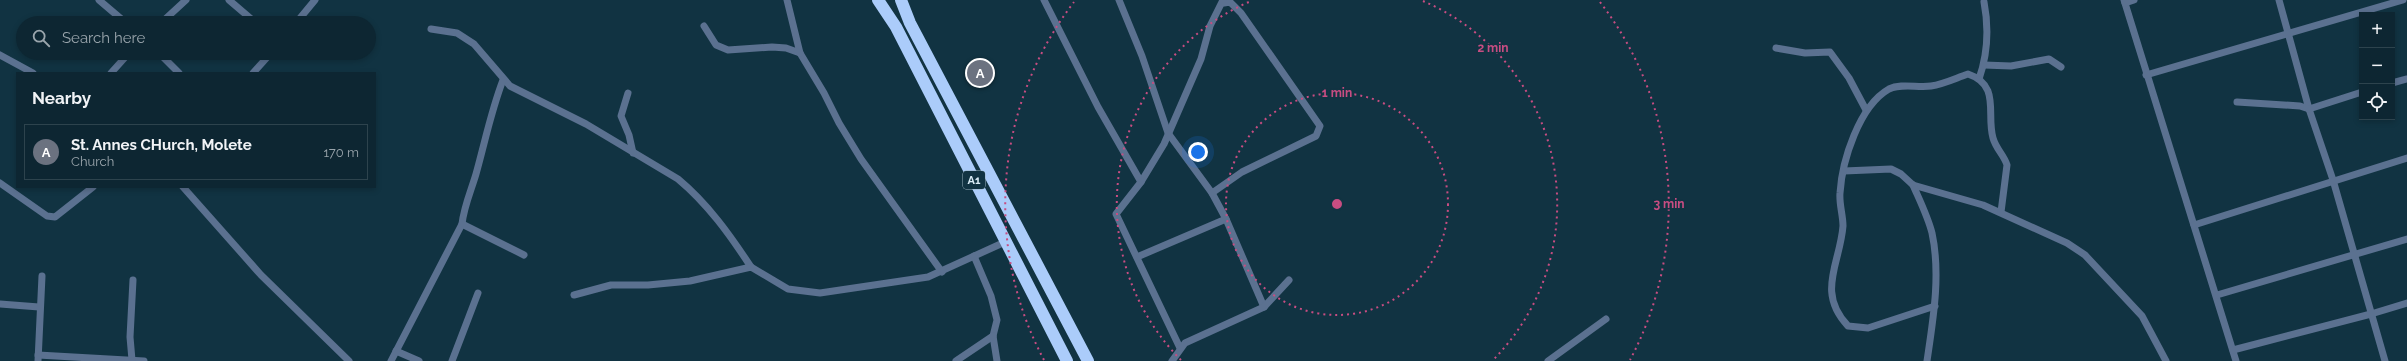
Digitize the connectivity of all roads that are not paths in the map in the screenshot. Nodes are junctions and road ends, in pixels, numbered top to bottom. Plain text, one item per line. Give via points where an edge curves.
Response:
1 (99, 0) edge
2 (186, 0) edge
3 (229, 0) edge
4 (315, 0) edge
5 (786, 0) edge
6 (878, 0) edge
7 (901, 0) edge
8 (1044, 0) edge
9 (1119, 0) edge
10 (2134, 0) edge
11 (2279, 0) edge
12 (2403, 0) edge
13 (1223, 1) edge
14 (2125, 1) edge
15 (1984, 2) dead end
16 (118, 16) edge
17 (169, 16) edge
18 (248, 16) edge
19 (302, 16) edge
20 (704, 26) dead end
21 (431, 29) dead end
22 (2289, 33) junction
23 (1776, 48) dead end
24 (800, 53) junction
25 (0, 55) edge
26 (123, 60) edge
27 (166, 60) edge
28 (265, 60) edge
29 (1984, 65) junction
30 (2061, 67) dead end
31 (31, 72) edge
32 (112, 72) edge
33 (178, 72) edge
34 (254, 72) edge
35 (2146, 75) junction
36 (1979, 79) junction
37 (2407, 79) edge
38 (503, 80) junction
39 (2395, 82) edge
40 (628, 93) dead end
41 (2359, 93) edge
42 (2237, 102) dead end
43 (2308, 109) junction
44 (1866, 110) junction
45 (1168, 133) junction
46 (633, 153) junction
47 (2407, 158) edge
48 (1844, 171) junction
49 (2333, 180) junction
50 (0, 182) edge
51 (1141, 182) junction
52 (1913, 185) junction
53 (92, 188) edge
54 (183, 188) edge
55 (1212, 193) junction
56 (2001, 212) junction
57 (1226, 219) junction
58 (462, 224) junction
59 (2194, 225) junction
60 (2407, 239) edge
61 (1005, 242) junction
62 (524, 255) dead end
63 (2353, 255) junction
64 (974, 256) junction
65 (1138, 257) junction
66 (751, 267) junction
67 (942, 272) junction
68 (42, 276) dead end
69 (133, 280) dead end
70 (1289, 280) dead end
71 (478, 293) dead end
72 (574, 295) dead end
73 (2216, 295) junction
74 (2407, 303) edge
75 (0, 304) edge
76 (1935, 306) junction
77 (1264, 307) junction
78 (39, 308) junction
79 (2371, 314) junction
80 (1606, 319) dead end
81 (993, 336) junction
82 (1180, 348) junction
83 (2233, 350) junction
84 (396, 351) junction
85 (38, 358) edge
86 (132, 360) edge
87 (144, 361) edge
88 (349, 361) edge
89 (391, 361) edge
90 (419, 361) edge
91 (452, 361) edge
92 (956, 361) edge
93 (996, 361) edge
94 (1068, 361) edge
95 (1088, 361) edge
96 (1172, 361) edge
97 (1548, 361) edge
98 (1927, 361) edge
99 (2166, 361) edge
100 (2236, 361) edge
101 (2385, 361) edge

1 - 16 street
2 - 17 street
3 - 18 street
4 - 19 street
5 - 24 street
6 - 61 highway, A1 via 899,33
7 - 95 highway, A1 via 910,23
8 - 51 street via 1098,107
9 - 45 street via 1142,56
10 - 14 street
11 - 22 street
12 - 22 street
13 - 45 street via 1210,26 1201,59
13 - 55 street via 1230,2 1241,13 1320,126 1316,136 1242,172
14 - 35 street
15 - 29 street via 1988,36
20 - 24 street via 716,45 728,50 772,47
21 - 38 street via 457,34 474,44 498,69
22 - 35 street
22 - 43 street
23 - 44 street via 1805,53 1830,52 1849,78
24 - 67 street via 861,159
25 - 31 street
26 - 32 street
27 - 33 street
28 - 34 street
29 - 30 street via 2011,66 2049,59
29 - 36 street
35 - 59 street
36 - 44 street via 1968,74 1930,86 1889,89
36 - 56 street via 1991,98 1992,137 2007,165
37 - 39 street
38 - 46 street via 517,90 586,124
38 - 58 street via 491,110
40 - 46 street via 621,116
41 - 43 street
42 - 43 street via 2300,106
43 - 49 street
44 - 48 street
45 - 51 street via 1158,156
45 - 55 street
46 - 66 street via 691,190 726,228
47 - 49 street
48 - 52 street via 1891,169 1905,176
48 - 76 street via 1840,193 1843,227 1833,270 1833,306 1838,315 1848,326 1861,329
49 - 59 street
49 - 63 street
50 - 53 street via 47,216 54,217
51 - 65 street via 1116,214
52 - 56 street via 1959,196
52 - 76 street via 1932,234
54 - 88 street via 261,275
55 - 57 street
56 - 99 street via 2067,243 2085,255 2142,316
57 - 65 street
57 - 77 street
58 - 62 street
58 - 84 street
59 - 73 street
60 - 63 street
61 - 64 street
61 - 94 highway, A1
63 - 73 street
63 - 79 street
64 - 67 street
64 - 81 street via 991,296 997,320
65 - 82 street
66 - 67 street via 788,289 815,293 911,281
66 - 72 street via 690,281 611,285
68 - 78 street
69 - 86 street via 130,337
70 - 77 street
71 - 91 street
73 - 83 street
74 - 79 street
75 - 78 street
76 - 98 street
77 - 82 street via 1191,339
78 - 85 street
79 - 83 street
79 - 101 street
80 - 97 street
81 - 92 street
81 - 93 street
82 - 96 street
83 - 100 street
84 - 89 street
84 - 90 street
85 - 86 street
86 - 87 street

